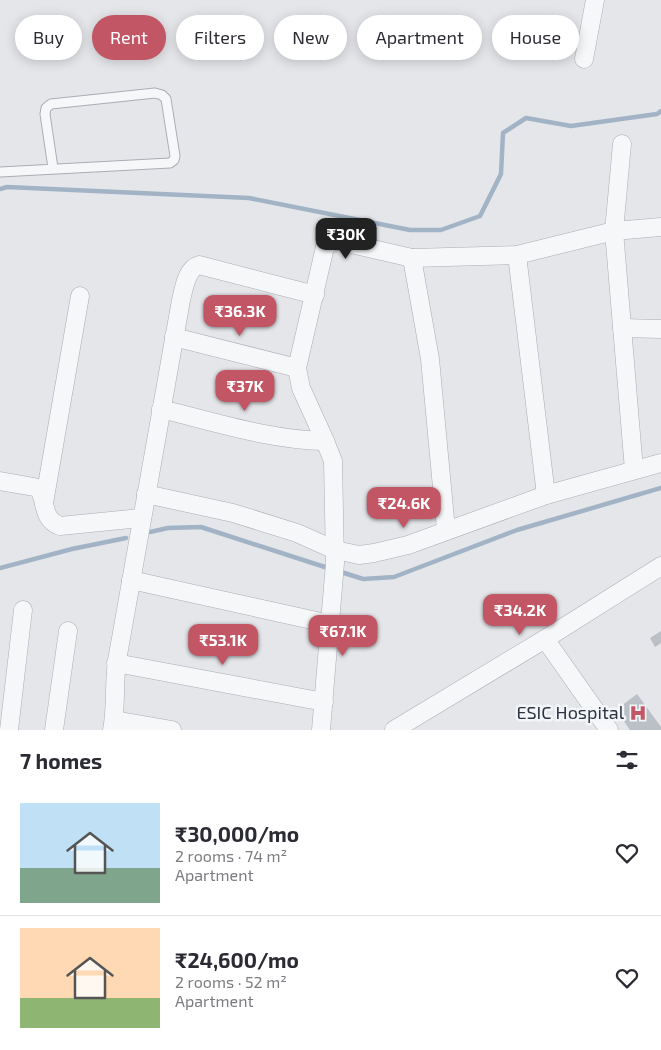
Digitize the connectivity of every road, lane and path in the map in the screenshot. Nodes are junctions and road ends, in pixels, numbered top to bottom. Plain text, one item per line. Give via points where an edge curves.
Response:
1 (595, 0) edge
2 (584, 59) dead end
3 (622, 144) dead end
4 (53, 168) junction
5 (0, 172) edge
6 (661, 227) edge
7 (614, 232) junction
8 (517, 255) junction
9 (412, 258) junction
10 (316, 295) junction
11 (80, 296) dead end
12 (622, 328) junction
13 (661, 329) edge
14 (174, 337) junction
15 (297, 368) junction
16 (161, 409) junction
17 (325, 441) junction
18 (661, 462) edge
19 (634, 470) junction
20 (0, 481) edge
21 (146, 494) junction
22 (546, 495) junction
23 (44, 503) junction
24 (141, 518) junction
25 (446, 530) junction
26 (335, 565) junction
27 (661, 566) edge
28 (131, 580) junction
29 (24, 610) dead end
30 (330, 624) junction
31 (68, 631) dead end
32 (545, 639) junction
33 (116, 663) junction
34 (324, 702) junction
35 (113, 725) edge
36 (9, 730) edge
37 (54, 730) edge
38 (172, 730) edge
39 (321, 730) edge
40 (394, 730) edge
41 (609, 730) edge

1 - 2 street
3 - 7 street
4 - 4 lane via 45,114 51,104 155,93 166,99 175,156 170,163
4 - 5 lane
6 - 7 street
7 - 8 street
7 - 12 street
8 - 9 street
8 - 22 street
9 - 10 street via 332,242 326,247
9 - 25 street via 430,359
10 - 14 street via 199,265 190,271 180,300
10 - 15 street
11 - 23 street
12 - 13 street
12 - 19 street
14 - 15 street
14 - 16 street
15 - 17 street via 301,388
16 - 17 street via 273,436
16 - 21 street
17 - 26 street via 332,462
18 - 19 street
19 - 22 street
20 - 23 street via 34,486 39,489
21 - 24 street
21 - 26 street via 233,513 297,532
22 - 25 street
23 - 24 street via 50,521 60,526
24 - 28 street
25 - 26 street via 408,545 359,555
26 - 30 street
27 - 32 street
28 - 30 street
28 - 33 street
29 - 36 street
30 - 34 street
31 - 37 street
32 - 40 street
32 - 41 street
33 - 34 street
33 - 35 street
34 - 39 street
35 - 38 street

